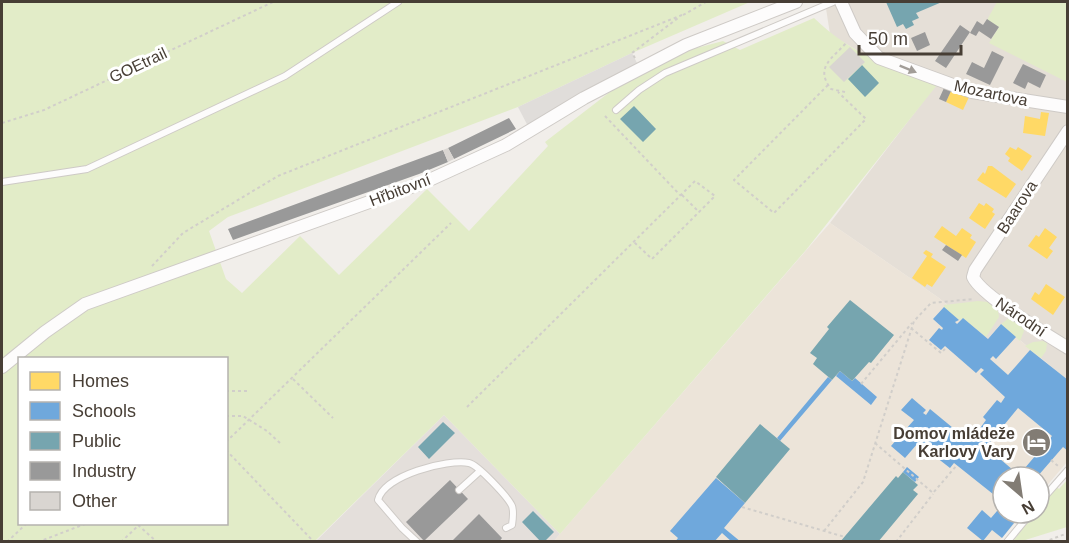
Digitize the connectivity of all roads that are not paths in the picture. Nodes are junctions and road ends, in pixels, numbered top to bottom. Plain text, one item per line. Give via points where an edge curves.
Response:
1 (398, 2) edge
2 (796, 2) edge
3 (833, 2) edge
4 (841, 2) edge
5 (1068, 107) edge
6 (616, 110) dead end
7 (1068, 131) edge
8 (2, 182) edge
9 (976, 285) joint
10 (1068, 348) edge
11 (2, 367) edge
12 (1068, 470) edge
13 (480, 471) junction
14 (1051, 489) edge
15 (459, 490) dead end
16 (1021, 525) edge
17 (506, 528) dead end
18 (417, 542) edge
19 (1007, 542) edge

1 - 8 lane via 285,76 87,169
2 - 11 street, Hřbitovní via 686,45 584,98 506,145 425,182 85,304
3 - 6 lane via 665,73
4 -> 5 street, Mozartova via 855,33 879,58 972,92
7 - 9 street, Baarova via 975,270
9 - 10 street, Národní
12 - 14 lane
13 - 15 lane
13 - 17 lane via 511,503 512,525
13 - 18 lane via 473,464 455,462 404,476 380,494 378,500
16 - 19 lane

